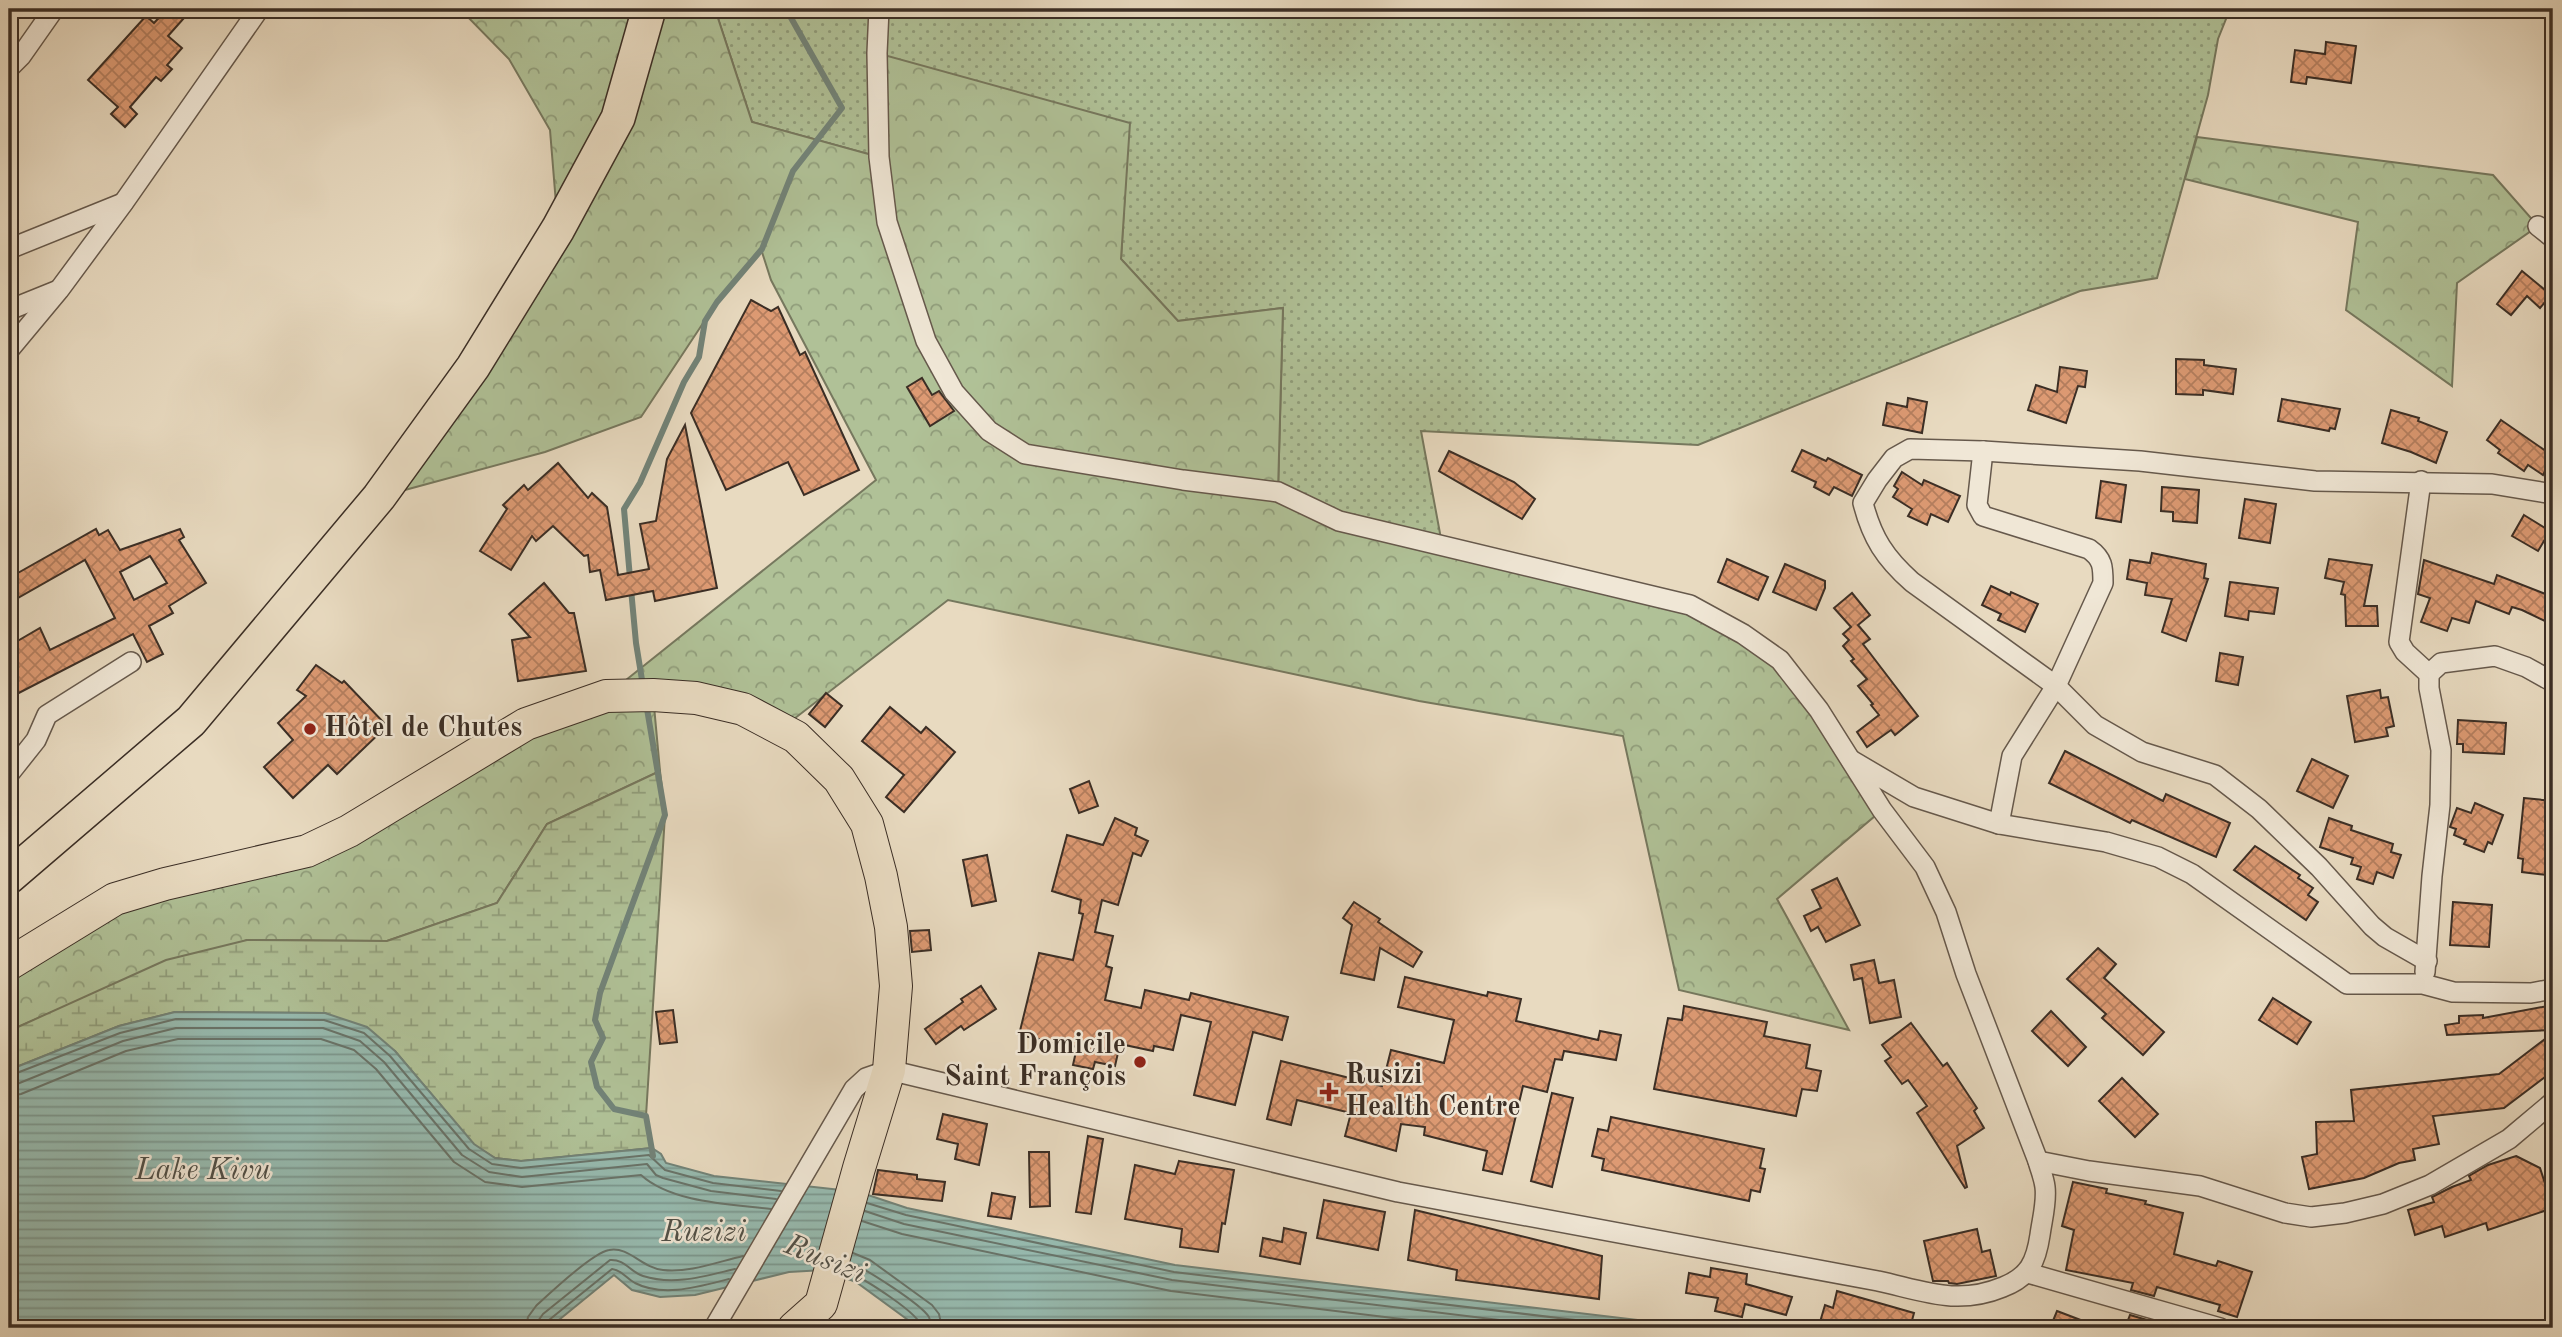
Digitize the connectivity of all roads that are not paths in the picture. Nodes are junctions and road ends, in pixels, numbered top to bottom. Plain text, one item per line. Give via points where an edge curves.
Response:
1 (54, 9) edge
2 (258, 9) edge
3 (649, 9) edge
4 (880, 9) edge
5 (9, 68) edge
6 (124, 202) junction
7 (9, 249) edge
8 (59, 290) junction
9 (9, 310) edge
10 (9, 350) edge
11 (1983, 451) junction
12 (2421, 481) junction
13 (2553, 494) edge
14 (131, 662) dead end
15 (2429, 674) junction
16 (2553, 682) edge
17 (2056, 686) junction
18 (1847, 757) junction
19 (9, 774) edge
20 (1999, 824) junction
21 (9, 877) edge
22 (2427, 961) junction
23 (9, 964) edge
24 (2423, 984) junction
25 (2553, 989) edge
26 (889, 1070) junction
27 (2549, 1114) edge
28 (2038, 1161) junction
29 (2028, 1273) junction
30 (715, 1328) edge
31 (794, 1328) edge
32 (2220, 1328) edge

1 - 5 street
2 - 6 street
3 - 21 highway via 618,118 558,229 473,367 379,497 191,721
4 - 18 street via 879,158 887,222 926,341 954,392 989,431 1025,454 1278,492 1339,521 1690,606 1780,660 1819,710
6 - 7 street
6 - 8 street
8 - 9 street
8 - 10 street
11 - 12 street via 2140,461 2315,481
11 - 17 street via 1977,505 1983,516 2100,557 2102,583
11 - 17 street via 1910,449 1894,458 1863,503 1868,525 1890,562 1912,582
12 - 13 street via 2492,484
12 - 15 street via 2399,642
14 - 19 street via 47,715 36,740
15 - 16 street via 2441,663 2495,656
15 - 22 street via 2441,750 2441,805
17 - 20 street via 2012,756
17 - 22 street via 2095,725 2115,737 2142,752 2215,775 2319,866 2372,926
18 - 20 street via 1914,797
18 - 28 street via 1925,867
20 - 24 street via 2106,842 2158,857 2192,874 2347,984
22 - 24 street
23 - 26 main road via 115,899 307,851 349,831 526,724 606,696 696,698 743,709 796,737 839,779 867,824 891,927 896,986
24 - 25 street via 2453,992
26 - 29 street via 1398,1192 1942,1296 1982,1296
26 - 30 street via 866,1078 854,1089
26 - 31 main road via 821,1304
27 - 28 street via 2430,1185 2345,1213 2285,1213 2200,1186
28 - 29 street via 2046,1189 2039,1244
29 - 32 street

